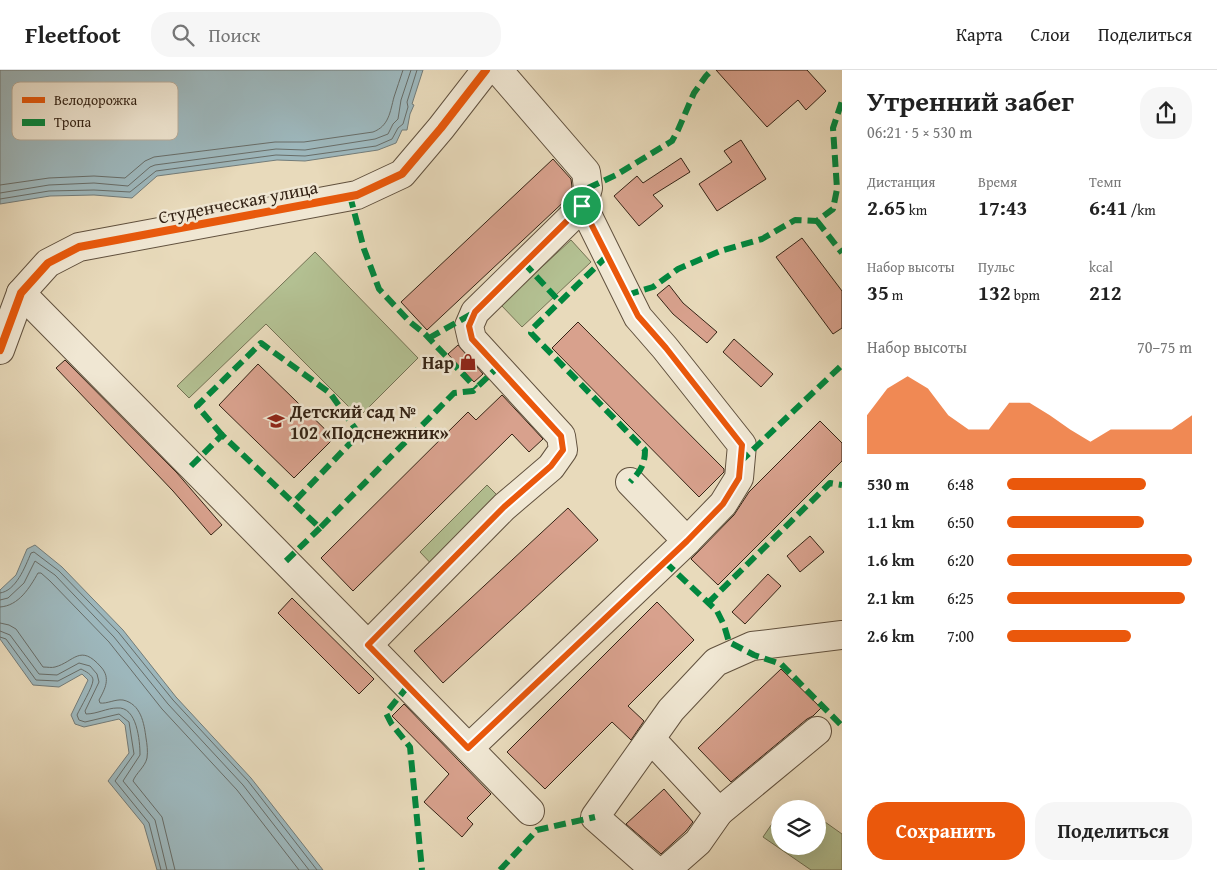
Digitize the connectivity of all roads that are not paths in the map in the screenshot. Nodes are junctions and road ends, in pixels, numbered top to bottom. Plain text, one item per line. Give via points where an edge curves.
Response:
1 (486, 70) edge
2 (498, 70) edge
3 (582, 206) junction
4 (21, 293) junction
5 (0, 350) edge
6 (630, 482) dead end
7 (687, 541) junction
8 (842, 635) edge
9 (368, 645) junction
10 (817, 731) dead end
11 (650, 739) junction
12 (468, 748) junction
13 (530, 811) dead end
14 (719, 812) junction
15 (655, 870) edge
16 (666, 870) edge

1 - 4 street, Студенческая улица via 402,174 357,195 79,247 48,263
2 - 3 street via 586,172 588,188
3 - 7 street via 638,316 742,445 739,478 723,504
3 - 9 street via 475,312 469,326 472,339 561,436 563,450 551,466 504,507
4 - 5 street, Студенческая улица
4 - 9 street
6 - 7 street
7 - 12 street
8 - 11 street via 752,646 716,662 671,710
9 - 12 street
10 - 14 street
11 - 14 street
11 - 15 street via 595,817
12 - 13 street
14 - 16 street via 698,842

